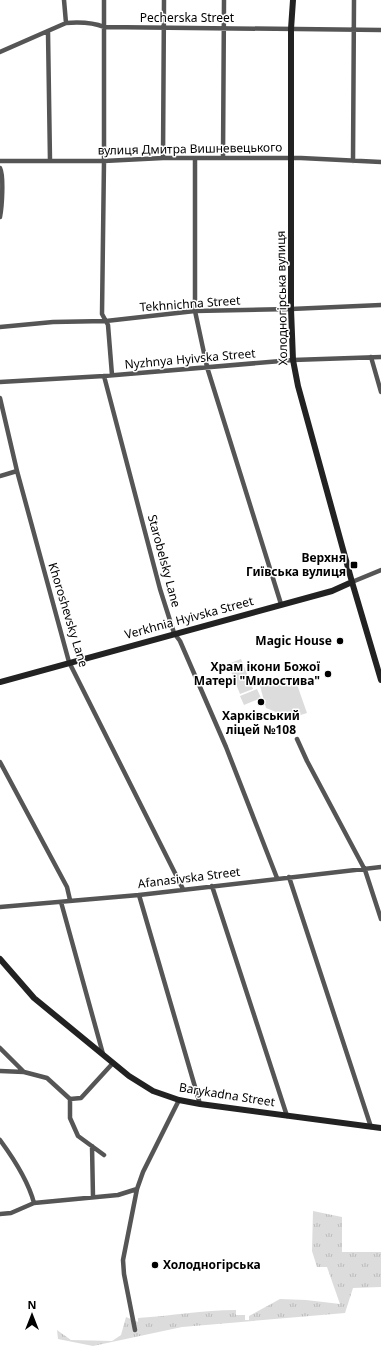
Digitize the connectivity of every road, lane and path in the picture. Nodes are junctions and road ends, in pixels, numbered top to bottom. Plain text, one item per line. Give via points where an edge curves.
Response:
1 (64, 0) edge
2 (104, 0) edge
3 (164, 0) edge
4 (224, 0) edge
5 (293, 0) edge
6 (354, 0) edge
7 (66, 24) junction
8 (104, 27) junction
9 (163, 28) junction
10 (224, 28) junction
11 (291, 28) junction
12 (381, 30) edge
13 (354, 31) junction
14 (48, 32) junction
15 (0, 52) edge
16 (163, 158) junction
17 (223, 158) junction
18 (291, 158) junction
19 (195, 159) junction
20 (0, 161) edge
21 (8, 161) junction
22 (50, 161) junction
23 (104, 161) junction
24 (354, 161) junction
25 (381, 162) edge
26 (1, 169) edge
27 (0, 217) edge
28 (381, 305) edge
29 (292, 309) junction
30 (195, 312) junction
31 (106, 321) junction
32 (0, 327) edge
33 (371, 357) junction
34 (381, 357) edge
35 (293, 360) junction
36 (207, 367) junction
37 (112, 375) junction
38 (104, 376) junction
39 (0, 382) edge
40 (381, 392) edge
41 (0, 398) edge
42 (16, 472) junction
43 (0, 476) edge
44 (381, 570) edge
45 (352, 582) junction
46 (281, 604) junction
47 (174, 633) junction
48 (375, 661) junction
49 (69, 662) junction
50 (381, 668) edge
51 (381, 680) edge
52 (0, 682) edge
53 (297, 739) dead end
54 (0, 762) edge
55 (381, 867) edge
56 (365, 870) junction
57 (277, 878) junction
58 (289, 878) junction
59 (212, 886) junction
60 (182, 889) junction
61 (139, 895) junction
62 (70, 900) junction
63 (61, 902) junction
64 (0, 907) edge
65 (381, 919) edge
66 (0, 959) edge
67 (0, 1048) edge
68 (104, 1056) junction
69 (113, 1063) junction
70 (0, 1071) edge
71 (24, 1072) junction
72 (70, 1099) junction
73 (179, 1100) junction
74 (200, 1104) junction
75 (287, 1116) junction
76 (370, 1127) junction
77 (381, 1128) edge
78 (0, 1140) edge
79 (92, 1146) junction
80 (104, 1155) dead end
81 (137, 1189) junction
82 (93, 1197) junction
83 (34, 1203) junction
84 (0, 1214) edge
85 (135, 1330) dead end

1 - 7 street
2 - 8 street
3 - 9 street
4 - 10 street
5 - 11 street, Холодногірська вулиця
6 - 13 street
7 - 8 street, Pecherska Street via 86,22
7 - 14 street, Pecherska Street
8 - 9 street, Pecherska Street
8 - 23 street
9 - 10 street, Pecherska Street
9 - 16 street
10 - 11 street, Pecherska Street
10 - 17 street
11 - 13 street, Pecherska Street
11 - 18 street, Холодногірська вулиця
12 - 13 street, Pecherska Street
13 - 24 street
14 - 15 street, Pecherska Street
14 - 22 street
16 - 19 street, вулиця Дмитра Вишневецького
16 - 23 street, вулиця Дмитра Вишневецького
17 - 18 street, вулиця Дмитра Вишневецького
17 - 19 street, вулиця Дмитра Вишневецького
18 - 24 street, вулиця Дмитра Вишневецького
18 - 29 street, Холодногірська вулиця
19 - 30 street
20 - 21 street, вулиця Дмитра Вишневецького
21 - 22 street, вулиця Дмитра Вишневецького
21 - 26 street
22 - 23 street, вулиця Дмитра Вишневецького
23 - 31 street via 102,314
24 - 25 street, вулиця Дмитра Вишневецького
26 - 27 street
28 - 29 street, Tekhnichna Street
29 - 30 street, Tekhnichna Street
29 - 35 street, Холодногірська вулиця
30 - 31 street, Tekhnichna Street
30 - 36 street
31 - 32 street, Tekhnichna Street
31 - 37 street
33 - 34 street, Nyzhnya Hyivska Street
33 - 35 street, Nyzhnya Hyivska Street
33 - 40 street
35 - 36 street, Nyzhnya Hyivska Street
35 - 45 street, Холодногірська вулиця
36 - 37 street, Nyzhnya Hyivska Street
36 - 46 street
37 - 38 street, Nyzhnya Hyivska Street
38 - 39 street, Nyzhnya Hyivska Street
38 - 47 street, Starobelsky Lane
41 - 42 street, Khoroshevsky Lane
42 - 43 street
42 - 49 street, Khoroshevsky Lane
44 - 45 street, Verkhnia Hyivska Street
45 - 46 street, Verkhnia Hyivska Street via 332,591
45 - 48 street, Холодногірська вулиця
46 - 47 street, Verkhnia Hyivska Street
47 - 49 street, Verkhnia Hyivska Street
47 - 57 street, Starobelsky Lane via 226,747
48 - 50 street
48 - 51 street, Холодногірська вулиця
49 - 52 street, Verkhnia Hyivska Street
49 - 60 street, Khoroshevsky Lane
53 - 56 street
54 - 62 street via 67,887
55 - 56 street, Afanasivska Street
56 - 58 street, Afanasivska Street
56 - 65 street
57 - 58 street, Afanasivska Street
57 - 59 street, Afanasivska Street
58 - 76 street
59 - 60 street, Afanasivska Street
59 - 75 street
60 - 61 street, Afanasivska Street
61 - 62 street, Afanasivska Street
61 - 74 street
62 - 63 street, Afanasivska Street
63 - 64 street, Afanasivska Street
63 - 68 street
66 - 68 street, Barykadna Street via 34,998
67 - 71 street
68 - 69 street, Barykadna Street
69 - 72 street via 81,1098
69 - 73 street, Barykadna Street via 153,1091
70 - 71 street
71 - 72 street via 47,1078
72 - 79 street via 70,1118 78,1136
73 - 74 street, Barykadna Street
73 - 81 street
74 - 75 street, Barykadna Street
75 - 76 street, Barykadna Street
76 - 77 street, Barykadna Street
78 - 83 street via 31,1191
79 - 80 street
79 - 82 street
81 - 82 street via 118,1196
81 - 85 street via 123,1260
82 - 83 street
83 - 84 street via 11,1213

